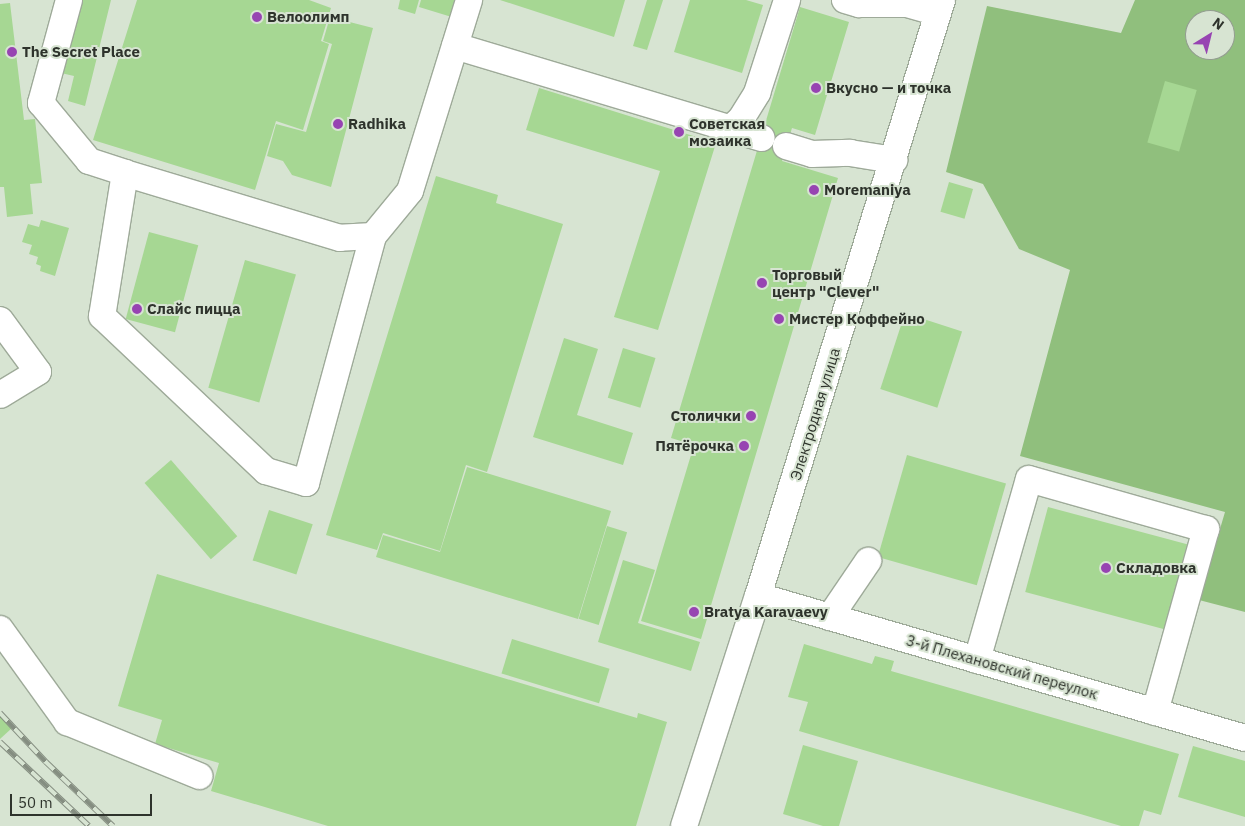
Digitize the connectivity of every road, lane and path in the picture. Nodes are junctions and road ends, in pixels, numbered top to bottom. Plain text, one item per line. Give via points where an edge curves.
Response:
1 (69, 0) edge
2 (469, 0) edge
3 (787, 0) edge
4 (845, 0) edge
5 (940, 7) edge
6 (454, 46) junction
7 (730, 129) junction
8 (761, 138) dead end
9 (786, 146) dead end
10 (894, 160) junction
11 (125, 173) junction
12 (374, 236) junction
13 (0, 320) edge
14 (0, 395) edge
15 (868, 560) dead end
16 (758, 596) junction
17 (830, 618) junction
18 (0, 629) edge
19 (977, 660) junction
20 (1155, 712) junction
21 (1245, 738) edge
22 (199, 776) dead end
23 (684, 826) edge

1 - 11 street via 41,103 89,161
2 - 6 street
3 - 7 street via 757,93 741,119
4 - 5 street via 859,4
5 - 10 street, Электродная улица
6 - 7 street
6 - 12 street via 410,191
7 - 8 street
9 - 10 street via 812,154 850,153
10 - 16 street, Электродная улица
11 - 12 street via 340,238
11 - 12 street via 102,316 266,471 306,483
13 - 14 street via 38,372
15 - 17 street
16 - 17 street, 3-й Плехановский переулок
16 - 23 street, Электродная улица
17 - 19 street, 3-й Плехановский переулок
18 - 22 street via 67,722
19 - 20 street, 3-й Плехановский переулок
19 - 20 street via 1029,479 1206,529
20 - 21 street, 3-й Плехановский переулок

